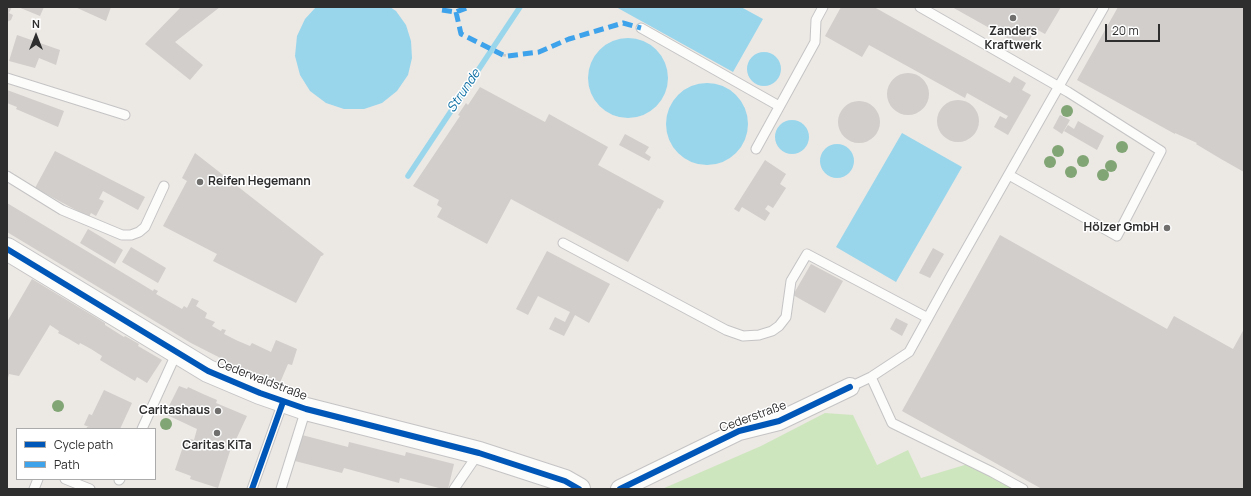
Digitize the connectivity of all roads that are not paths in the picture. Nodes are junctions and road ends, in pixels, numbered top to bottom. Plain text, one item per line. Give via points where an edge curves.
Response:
1 (823, 7) edge
2 (920, 7) edge
3 (1104, 7) edge
4 (641, 28) dead end
5 (7, 78) edge
6 (1059, 87) junction
7 (779, 106) junction
8 (125, 115) dead end
9 (756, 149) dead end
10 (1009, 174) junction
11 (7, 176) edge
12 (164, 186) dead end
13 (563, 243) dead end
14 (7, 249) edge
15 (928, 318) junction
16 (177, 352) junction
17 (870, 377) junction
18 (850, 387) joint
19 (282, 402) junction
20 (306, 409) junction
21 (142, 428) edge
22 (479, 454) junction
23 (68, 480) edge
24 (90, 489) edge
25 (252, 489) edge
26 (281, 489) edge
27 (454, 489) edge
28 (579, 489) edge
29 (620, 489) edge
30 (1024, 489) edge

1 - 7 lane via 816,20 815,42
2 - 6 lane
3 - 6 lane
4 - 7 lane
5 - 8 lane
6 - 10 lane
6 - 10 lane via 1161,151 1117,236
7 - 9 lane
10 - 15 lane
11 - 12 lane via 62,210 122,235 131,235 145,227
13 - 15 lane via 726,330 743,336 772,331 786,317 791,281 807,254
14 - 16 street, Cederwaldstraße
15 - 17 lane via 910,352
16 - 19 street, Cederwaldstraße via 208,371
16 - 21 lane
17 - 18 lane
17 - 30 lane via 892,423
18 - 29 street, Cederstraße via 778,421 739,431
19 - 20 street, Cederwaldstraße
19 - 25 lane
20 - 22 street, Cederwaldstraße
20 - 26 lane
22 - 27 lane
22 - 28 street, Cederwaldstraße via 565,481
23 - 24 lane

